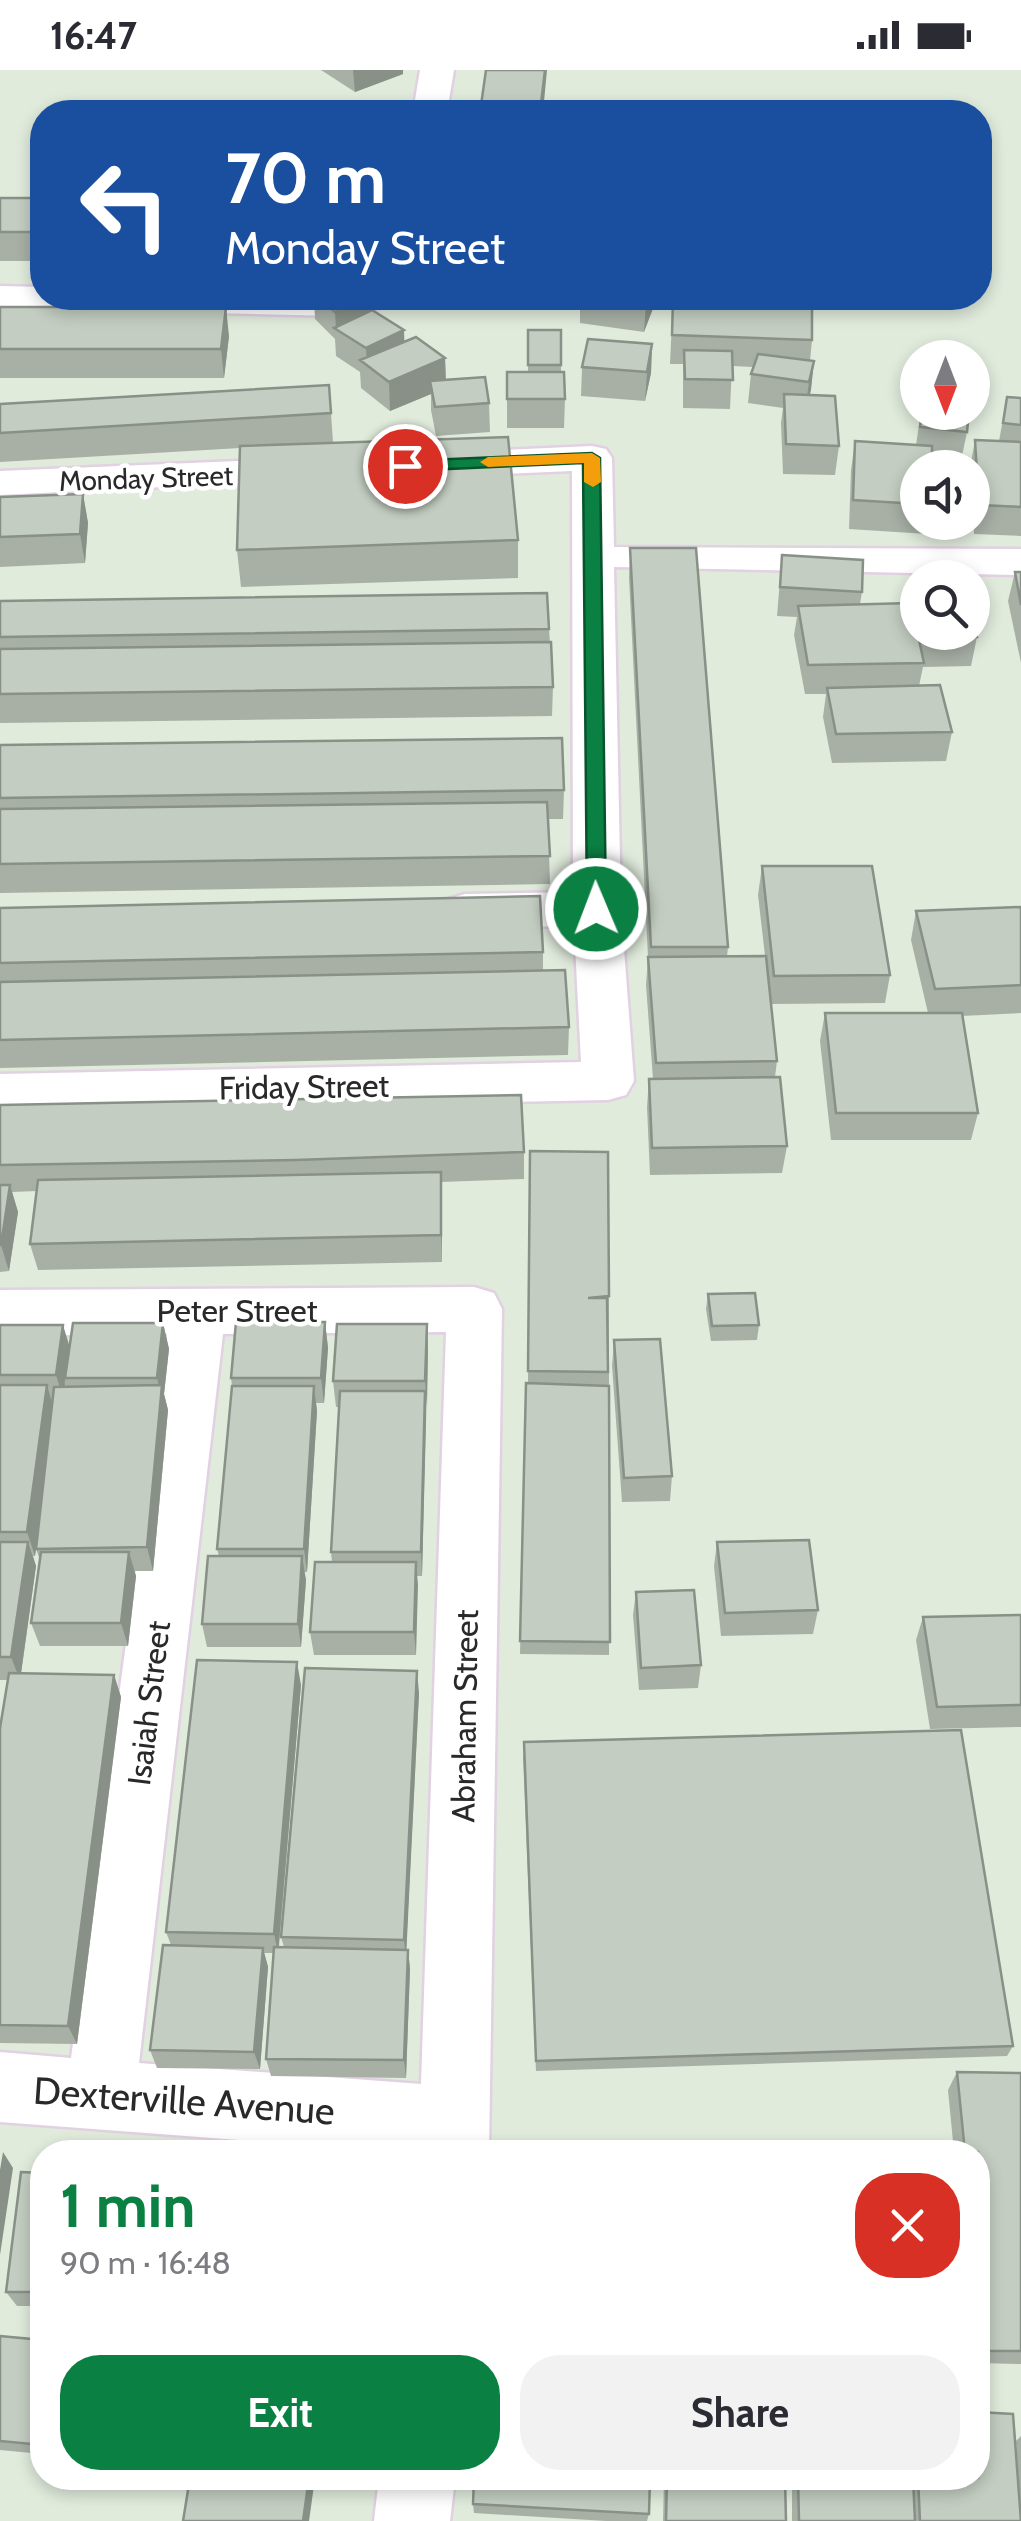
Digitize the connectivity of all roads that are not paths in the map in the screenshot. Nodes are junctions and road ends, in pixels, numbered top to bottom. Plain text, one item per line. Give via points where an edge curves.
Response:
1 (437, 70) edge
2 (432, 100) edge
3 (0, 297) edge
4 (30, 298) edge
5 (0, 484) edge
6 (595, 557) junction
7 (1021, 562) edge
8 (596, 909) junction
9 (418, 911) edge
10 (0, 1093) edge
11 (474, 1309) joint
12 (198, 1311) junction
13 (0, 1313) edge
14 (0, 2087) edge
15 (101, 2095) junction
16 (456, 2137) edge
17 (416, 2490) edge
18 (412, 2521) edge

1 - 2 street
3 - 4 street
5 - 6 street, Monday Street via 592,458
6 - 7 street
6 - 8 street via 575,605 574,740
8 - 9 street
8 - 10 street, Friday Street via 608,1081
11 - 12 street, Peter Street
11 - 16 street, Abraham Street
12 - 13 street, Peter Street
12 - 15 street, Isaiah Street
14 - 15 street, Dexterville Avenue
15 - 16 street, Dexterville Avenue
17 - 18 street

